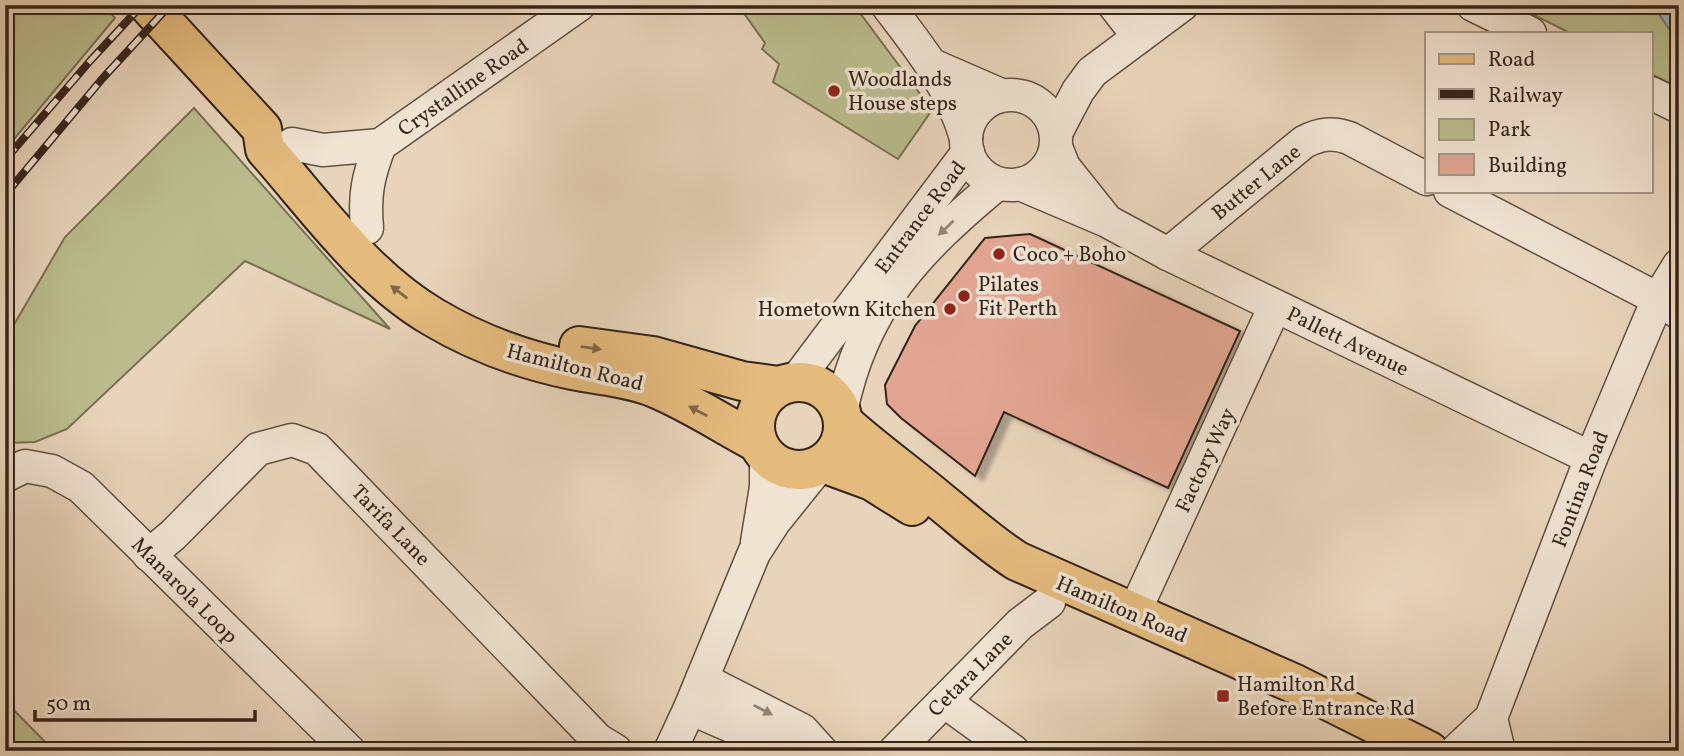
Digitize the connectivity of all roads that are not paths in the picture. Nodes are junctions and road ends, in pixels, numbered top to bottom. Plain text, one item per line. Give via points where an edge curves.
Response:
1 (148, 5) edge
2 (579, 5) edge
3 (887, 5) edge
4 (1114, 5) edge
5 (1182, 5) edge
6 (1473, 5) edge
7 (1528, 32) edge
8 (1139, 37) junction
9 (932, 65) junction
10 (1093, 72) junction
11 (1652, 94) edge
12 (1011, 95) junction
13 (1679, 107) edge
14 (277, 137) junction
15 (1057, 139) junction
16 (380, 145) junction
17 (967, 145) junction
18 (1425, 178) edge
19 (1008, 184) junction
20 (1452, 192) edge
21 (1107, 221) junction
22 (367, 228) junction
23 (1168, 254) junction
24 (1679, 265) edge
25 (1275, 306) junction
26 (1668, 306) edge
27 (787, 384) junction
28 (842, 417) junction
29 (762, 450) junction
30 (1591, 458) junction
31 (821, 464) junction
32 (5, 476) edge
33 (754, 553) junction
34 (149, 555) junction
35 (1049, 602) junction
36 (1134, 614) junction
37 (696, 693) junction
38 (944, 701) junction
39 (1491, 718) junction
40 (349, 751) edge
41 (616, 751) edge
42 (670, 751) edge
43 (788, 751) edge
44 (821, 751) edge
45 (895, 751) edge
46 (1013, 751) edge
47 (1380, 751) edge
48 (1429, 751) edge
49 (1456, 751) edge
50 (1499, 751) edge

1 - 14 main road, Hamilton Road
2 - 16 street, Crystalline Road
3 - 9 street
4 - 8 street
5 - 8 street
6 - 7 street
8 - 10 street
9 - 12 street
9 - 17 street via 953,99
10 - 12 street via 1048,89
10 - 15 street via 1078,91
11 - 13 street
12 - 15 street via 1042,105 1051,116
12 - 17 street via 987,101 976,110 969,123
14 - 16 street, Crystalline Road via 323,150
14 - 22 main road, Hamilton Road
29 -> 14 main road, Hamilton Road via 655,388 540,363 431,316 355,252 265,149
15 - 19 street via 1052,162 1042,174
15 - 21 street, Pallett Avenue via 1064,167
16 - 22 street, Crystalline Road via 366,191
17 - 19 street via 984,176
17 - 27 street, Entrance Road
18 - 23 street, Butter Lane via 1349,138 1319,135 1304,142
19 - 21 street, Pallett Avenue
19 -> 28 street, Entrance Road via 923,249 884,300 846,385
20 - 26 street
21 - 23 street, Pallett Avenue
22 -> 27 main road, Hamilton Road via 430,285 459,305 509,328 552,341 653,356 742,381
23 - 25 street, Pallett Avenue
24 - 26 street, Fontina Road
25 - 30 street, Pallett Avenue
25 - 36 street, Factory Way
26 - 30 street, Fontina Road
27 - 28 main road via 818,386 828,393
27 - 29 main road via 760,405 755,431
28 - 31 main road via 839,445
28 - 36 main road, Hamilton Road via 887,460 1006,555
29 - 31 main road via 791,470
29 - 33 street via 763,512
30 - 39 street, Fontina Road
31 - 33 street
31 - 35 main road, Hamilton Road via 872,481 899,496 978,561
32 - 34 street, Manarola Loop via 25,466 72,481
33 - 37 street
34 - 40 street, Manarola Loop
34 - 41 street, Tarifa Lane via 258,449 292,440 317,449 598,740
35 - 38 street, Cetara Lane via 1020,624
35 - 47 main road, Hamilton Road
36 - 48 main road, Hamilton Road via 1295,684
37 - 42 street
37 - 43 street
37 -> 44 street via 802,730
38 - 45 street, Cetara Lane
38 - 46 street
39 - 49 street, Fontina Road
39 - 50 street

